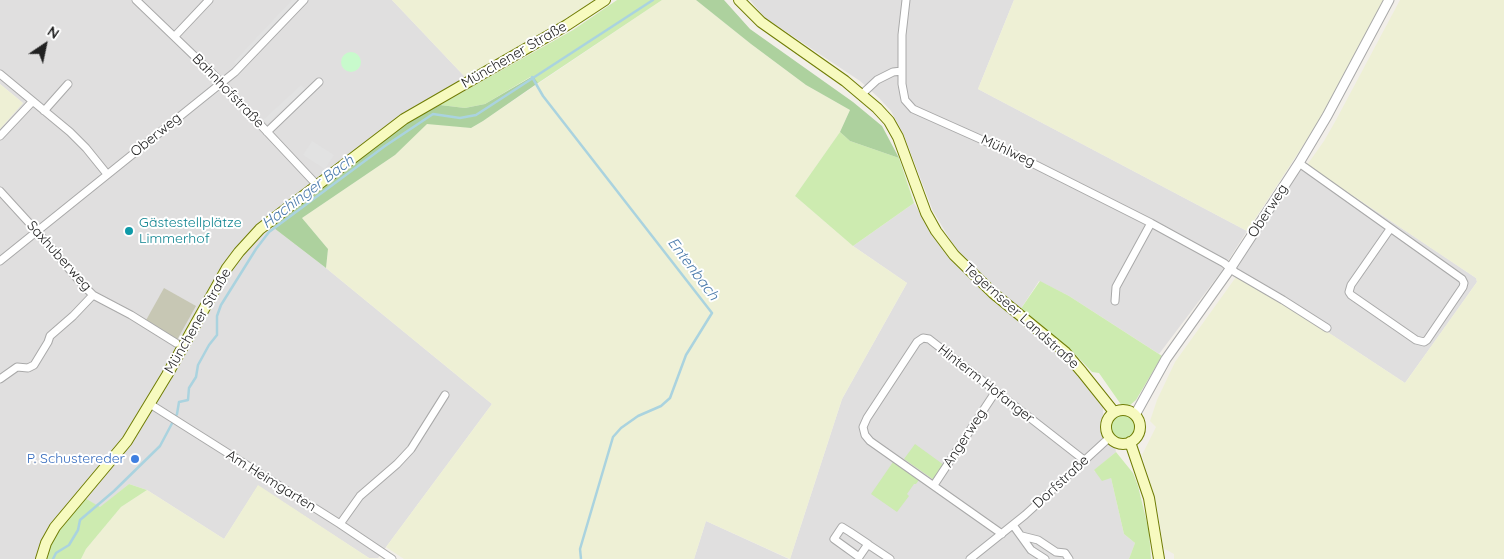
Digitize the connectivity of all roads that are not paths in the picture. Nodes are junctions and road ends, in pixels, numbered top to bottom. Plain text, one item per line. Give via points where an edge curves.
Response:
1 (136, 0) edge
2 (208, 0) edge
3 (304, 0) edge
4 (605, 0) edge
5 (739, 0) edge
6 (906, 0) edge
7 (1389, 0) edge
8 (175, 36) junction
9 (902, 71) junction
10 (0, 74) edge
11 (318, 82) dead end
12 (221, 83) junction
13 (68, 84) dead end
14 (862, 94) junction
15 (32, 102) junction
16 (44, 112) junction
17 (267, 132) junction
18 (0, 136) edge
19 (1299, 163) junction
20 (107, 174) junction
21 (316, 184) junction
22 (0, 191) edge
23 (1151, 223) junction
24 (1390, 229) junction
25 (36, 231) junction
26 (0, 261) edge
27 (1230, 268) junction
28 (93, 294) junction
29 (1115, 301) dead end
30 (1327, 328) dead end
31 (176, 343) dead end
32 (1, 375) edge
33 (996, 391) junction
34 (445, 395) dead end
35 (150, 404) junction
36 (1114, 412) junction
37 (1135, 415) junction
38 (1110, 437) junction
39 (1130, 442) junction
40 (1084, 460) junction
41 (934, 485) junction
42 (340, 524) junction
43 (1012, 525) junction
44 (1002, 534) junction
45 (1022, 536) junction
46 (868, 544) junction
47 (41, 559) edge
48 (392, 559) edge
49 (890, 559) edge
50 (970, 559) edge
51 (1045, 559) edge
52 (1069, 559) edge
53 (1159, 559) edge

1 - 8 street, Bahnhofstraße
2 - 8 street
3 - 12 street, Oberweg
4 - 21 main road, Münchener Straße via 404,119
5 - 14 main road, Tegernseer Landstraße via 761,22
6 - 9 street, Mühlweg
7 - 19 street, Oberweg
8 - 12 street, Bahnhofstraße
9 - 14 street via 877,80
9 - 23 street, Mühlweg via 905,100 913,110 1023,158
10 - 15 street
11 - 17 street
12 - 17 street, Bahnhofstraße
12 - 20 street, Oberweg
13 - 16 street
14 - 36 main road, Tegernseer Landstraße via 888,121 898,137 926,213 954,255 993,293 1065,352
15 - 16 street
15 - 18 street
16 - 20 street via 70,132
17 - 21 street, Bahnhofstraße
19 - 24 street
19 - 27 street, Oberweg
20 - 25 street, Oberweg
21 - 35 main road, Münchener Straße via 260,228 239,252
22 - 25 street, Saxhuberweg
23 - 27 street, Mühlweg
23 - 29 street via 1116,287
24 - 24 street via 1464,283 1424,342 1416,340 1349,292
25 - 26 street, Oberweg
25 - 28 street, Saxhuberweg
27 - 30 street, Mühlweg
27 - 37 street, Oberweg via 1166,359
28 - 31 street, Saxhuberweg
28 - 32 street via 50,336 34,365 17,367
33 - 40 street, Hinterm Hofanger
33 - 41 street, Angerweg
33 - 41 street, Hinterm Hofanger via 929,339 917,342 863,427 870,442
34 - 42 street via 412,449 360,496
35 - 42 street, Am Heimgarten
35 - 47 main road, Münchener Straße via 122,447 55,527
36 - 37 main road via 1123,410
36 - 38 main road via 1106,424
37 - 39 main road via 1140,430
38 - 39 main road via 1119,443
38 - 40 street, Dorfstraße
39 - 53 main road via 1149,498
40 - 43 street, Dorfstraße
41 - 44 street, Hinterm Hofanger
42 - 48 street, Am Heimgarten
43 - 44 street, Dorfstraße
43 - 45 street
44 - 50 street, Dorfstraße
45 - 51 street via 1031,550
45 - 52 street via 1065,553
46 - 46 street via 859,557 834,539 842,527
46 - 49 street

